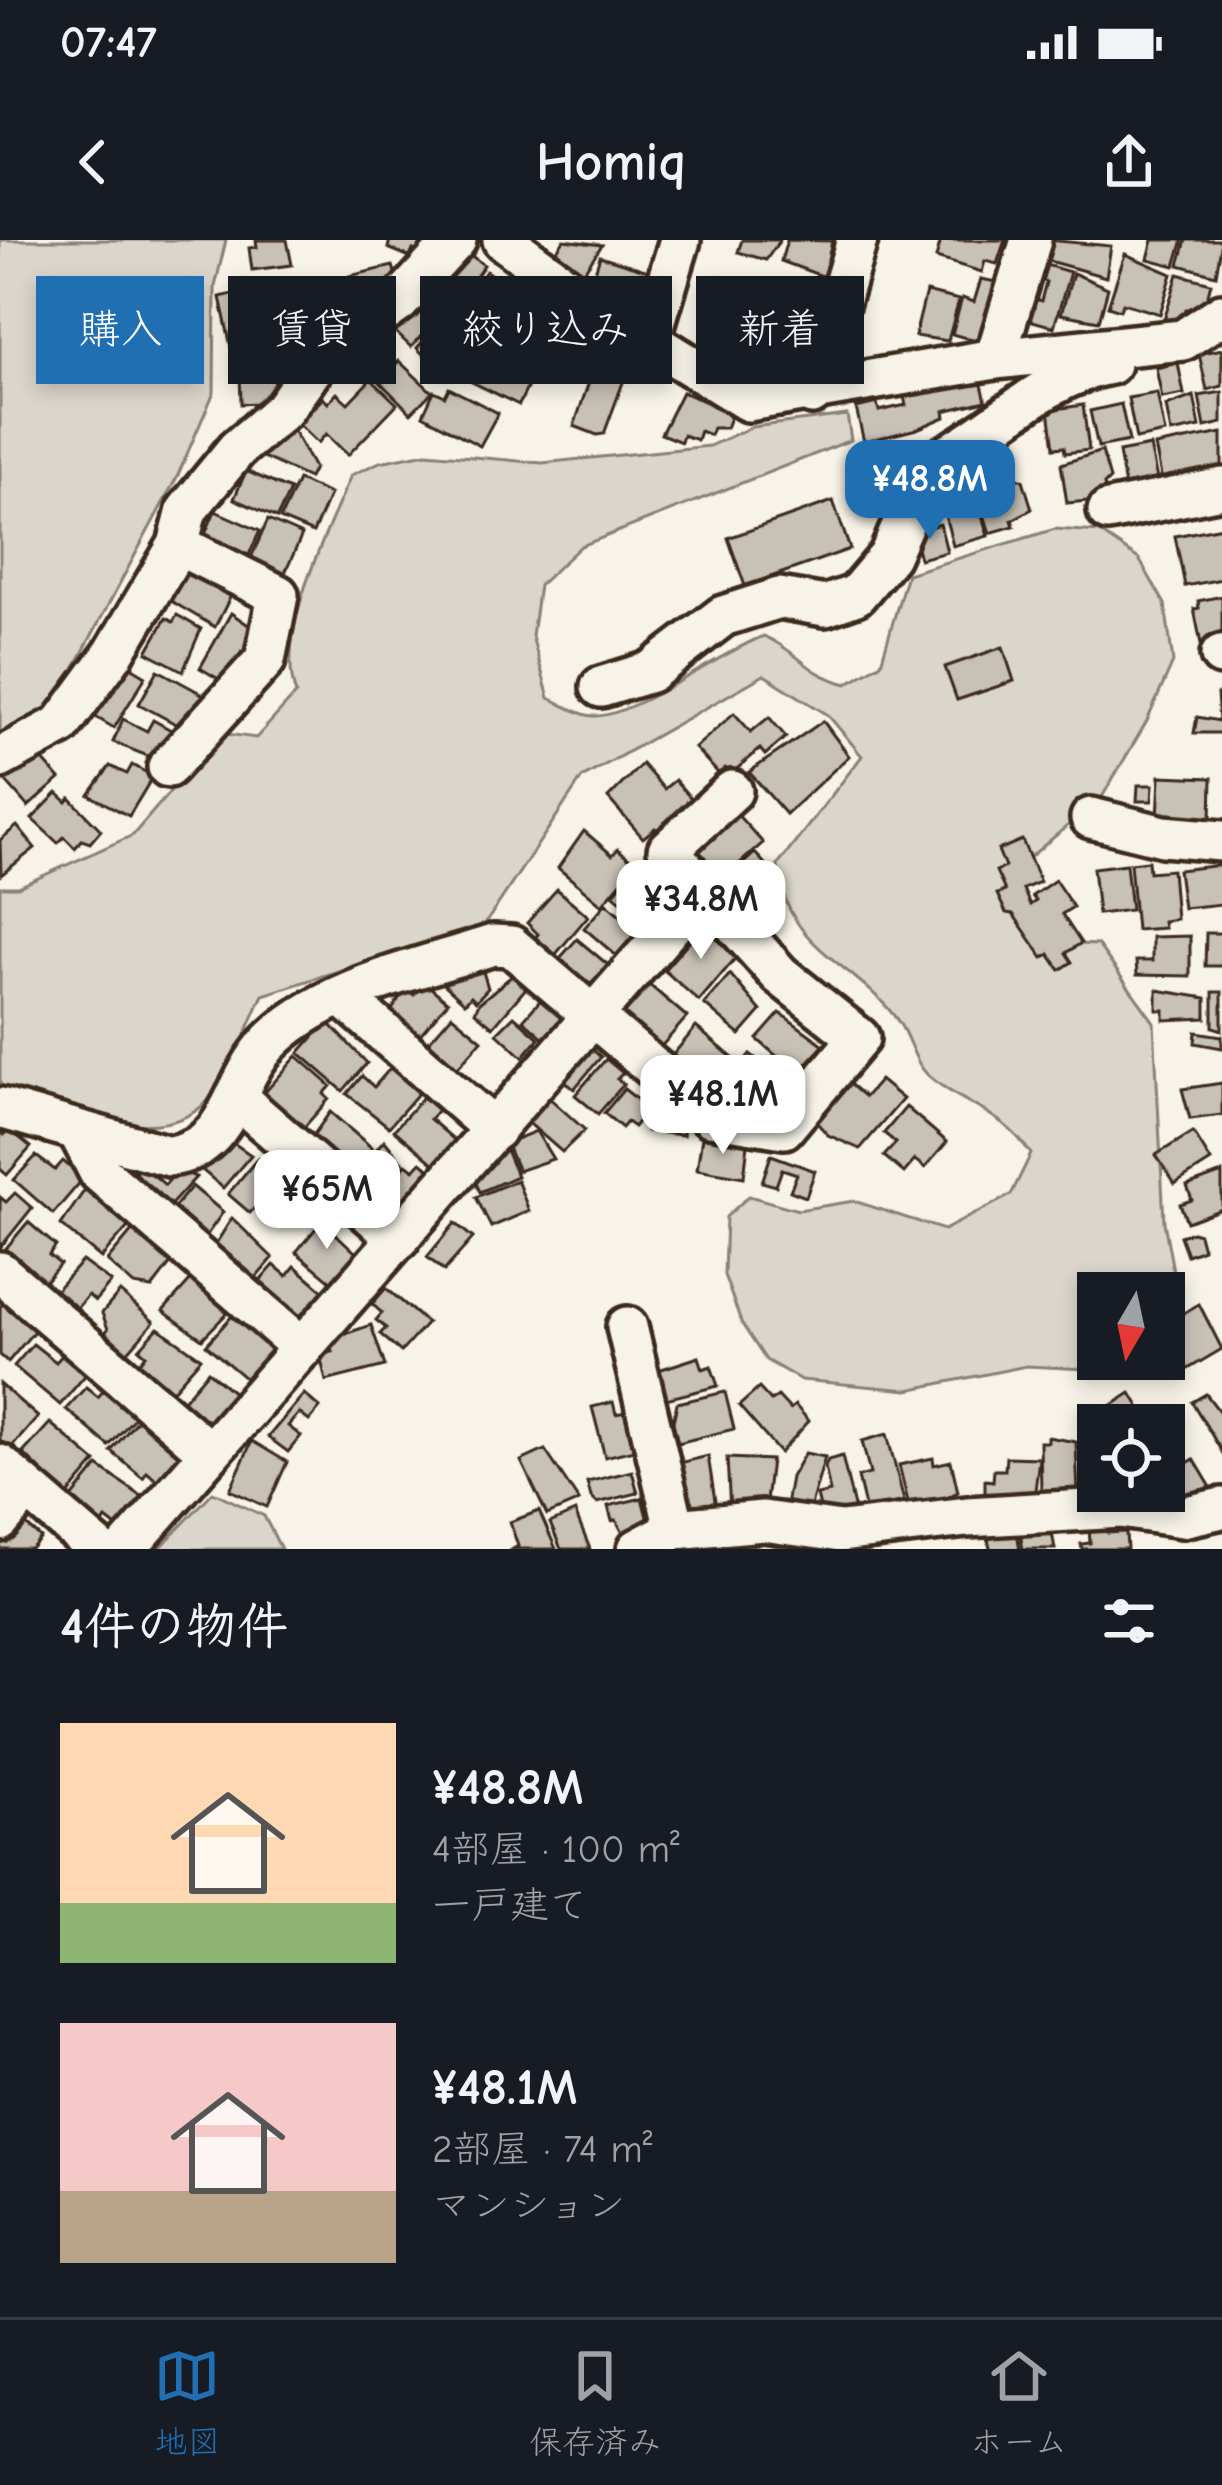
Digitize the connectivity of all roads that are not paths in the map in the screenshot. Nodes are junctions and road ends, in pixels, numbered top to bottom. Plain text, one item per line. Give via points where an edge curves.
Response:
1 (456, 240) edge
2 (503, 240) edge
3 (680, 240) edge
4 (856, 240) edge
5 (1031, 240) edge
6 (555, 276) edge
7 (669, 276) edge
8 (1222, 314) edge
9 (1184, 340) junction
10 (672, 356) edge
11 (995, 359) junction
12 (812, 394) junction
13 (1222, 488) edge
14 (1108, 511) dead end
15 (178, 544) junction
16 (601, 687) dead end
17 (0, 758) edge
18 (169, 767) dead end
19 (732, 791) dead end
20 (1091, 818) dead end
21 (1222, 841) edge
22 (703, 890) junction
23 (343, 997) junction
24 (595, 1017) junction
25 (237, 1099) junction
26 (0, 1108) edge
27 (495, 1130) junction
28 (79, 1132) junction
29 (399, 1239) junction
30 (0, 1272) edge
31 (627, 1328) dead end
32 (303, 1348) junction
33 (210, 1453) junction
34 (14, 1477) edge
35 (1222, 1508) edge
36 (0, 1521) edge
37 (675, 1529) junction
38 (971, 1533) edge
39 (98, 1549) edge
40 (126, 1549) edge
41 (638, 1549) edge

1 - 15 street via 399,302 321,357 284,409 237,449 187,510
2 - 6 street
3 - 7 street
4 - 12 street
5 - 11 street
8 - 9 street
9 - 11 street
9 - 16 street via 1076,369 970,446 929,465 889,556 856,595 825,606 779,598 723,616 650,672
10 - 12 street via 748,401
11 - 12 street
13 - 14 street
15 - 17 street via 61,725
15 - 18 street via 278,596 265,660
19 - 22 street via 668,850
20 - 21 street
22 - 24 street
22 - 24 street via 780,975 859,1038 784,1127 710,1116
23 - 24 street via 493,945 511,946
23 - 25 street via 264,1047
23 - 27 street
24 - 27 street
25 - 28 street via 215,1135 192,1153 169,1156
25 - 29 street
26 - 28 street
27 - 29 street
28 - 32 street via 99,1172
29 - 32 street
30 - 33 street
31 - 37 street
32 - 33 street
33 - 40 street
34 - 36 street
34 - 39 street
35 - 38 street via 1182,1517 1121,1508
37 - 38 street via 763,1521 841,1532
37 - 41 street

